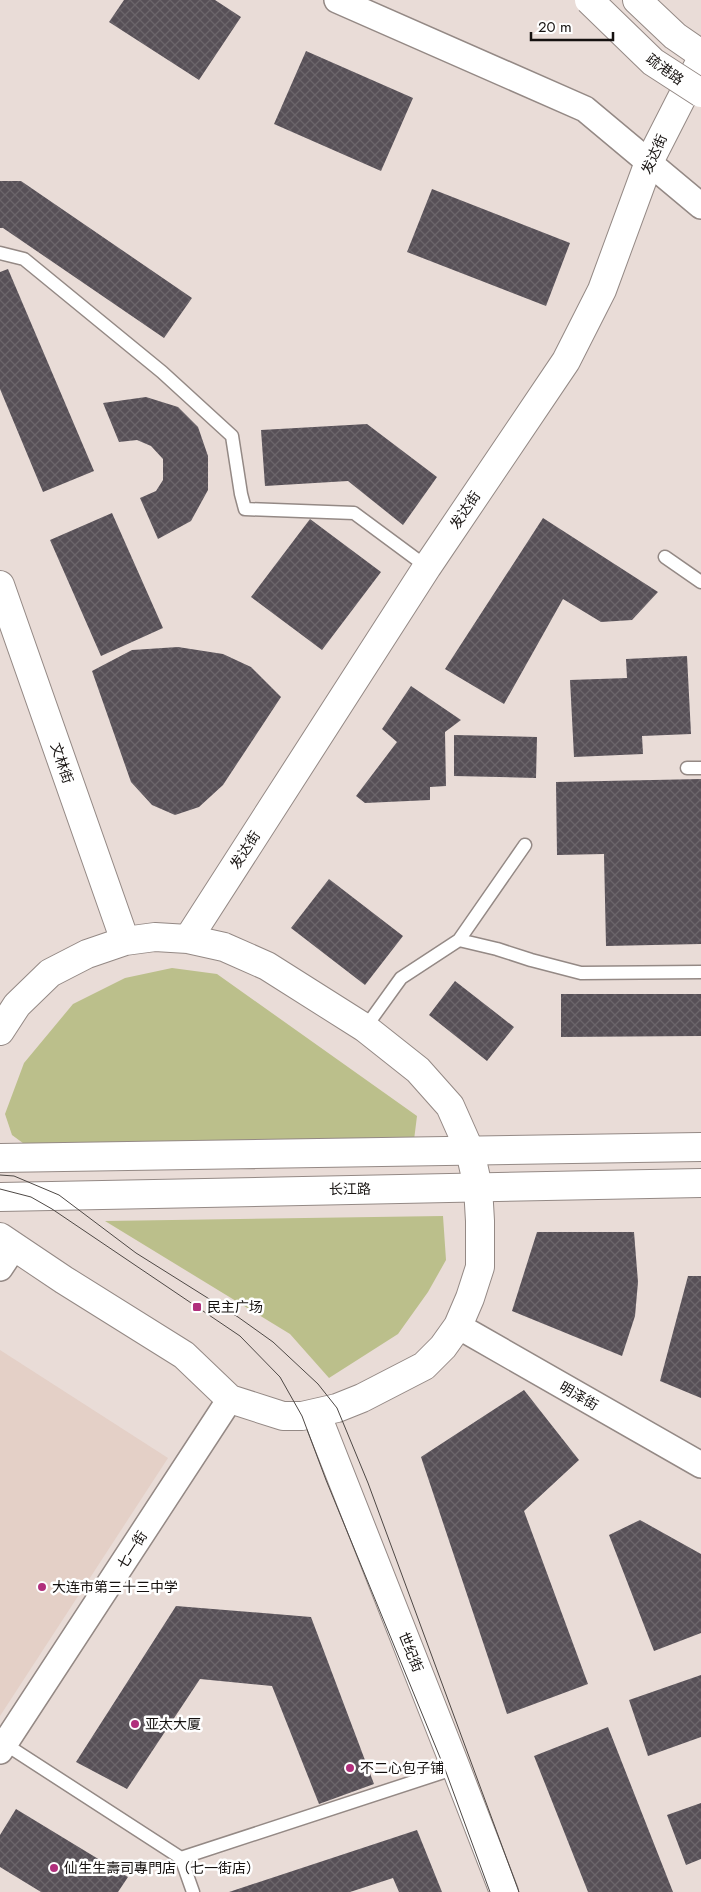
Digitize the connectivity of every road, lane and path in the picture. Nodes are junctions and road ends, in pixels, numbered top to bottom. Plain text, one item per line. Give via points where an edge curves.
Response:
1 (338, 0) edge
2 (588, 0) edge
3 (637, 0) edge
4 (701, 54) edge
5 (701, 60) edge
6 (701, 93) edge
7 (649, 162) junction
8 (701, 206) edge
9 (0, 253) edge
10 (665, 558) dead end
11 (428, 567) junction
12 (701, 582) edge
13 (0, 585) edge
14 (687, 768) dead end
15 (701, 768) edge
16 (525, 845) dead end
17 (188, 939) junction
18 (125, 940) junction
19 (459, 940) junction
20 (701, 972) edge
21 (365, 1028) junction
22 (0, 1031) edge
23 (701, 1147) edge
24 (470, 1151) junction
25 (0, 1158) edge
26 (701, 1183) edge
27 (478, 1187) junction
28 (0, 1196) edge
29 (5, 1251) edge
30 (458, 1326) junction
31 (230, 1398) junction
32 (316, 1413) junction
33 (701, 1465) edge
34 (2, 1748) edge
35 (456, 1768) junction
36 (181, 1858) junction
37 (193, 1892) edge
38 (504, 1892) edge

1 - 7 street via 585,108
2 - 6 main road, 疏港路, bridge via 653,62
3 - 4 main road via 675,36
5 - 7 main road, 发达街
7 - 8 street
7 - 11 main road, 发达街 via 602,290 566,361
9 - 11 lane via 24,259 162,372 232,436 245,509 354,513
10 - 12 lane
11 - 17 main road, 发达街
13 - 18 main road, 文林街
14 - 15 lane
16 - 19 lane
17 - 18 main road via 155,937
17 - 21 main road via 224,947 267,966
18 - 22 main road via 50,972 17,1004
19 - 20 lane via 581,972
19 - 21 lane via 401,978
21 - 24 main road via 418,1070 450,1106
23 - 24 main road
24 - 25 main road
24 - 27 main road
26 - 27 main road, 长江路
27 - 28 main road, 长江路
27 - 30 main road via 480,1267
29 - 31 main road via 64,1280 184,1355
30 - 32 main road via 424,1366 362,1398
30 - 33 street, 明泽街
31 - 32 main road via 283,1416
31 - 34 street, 七一街
32 - 35 main road, 世纪街
34 - 36 lane
35 - 36 lane
35 - 38 main road, 世纪街
36 - 37 lane

